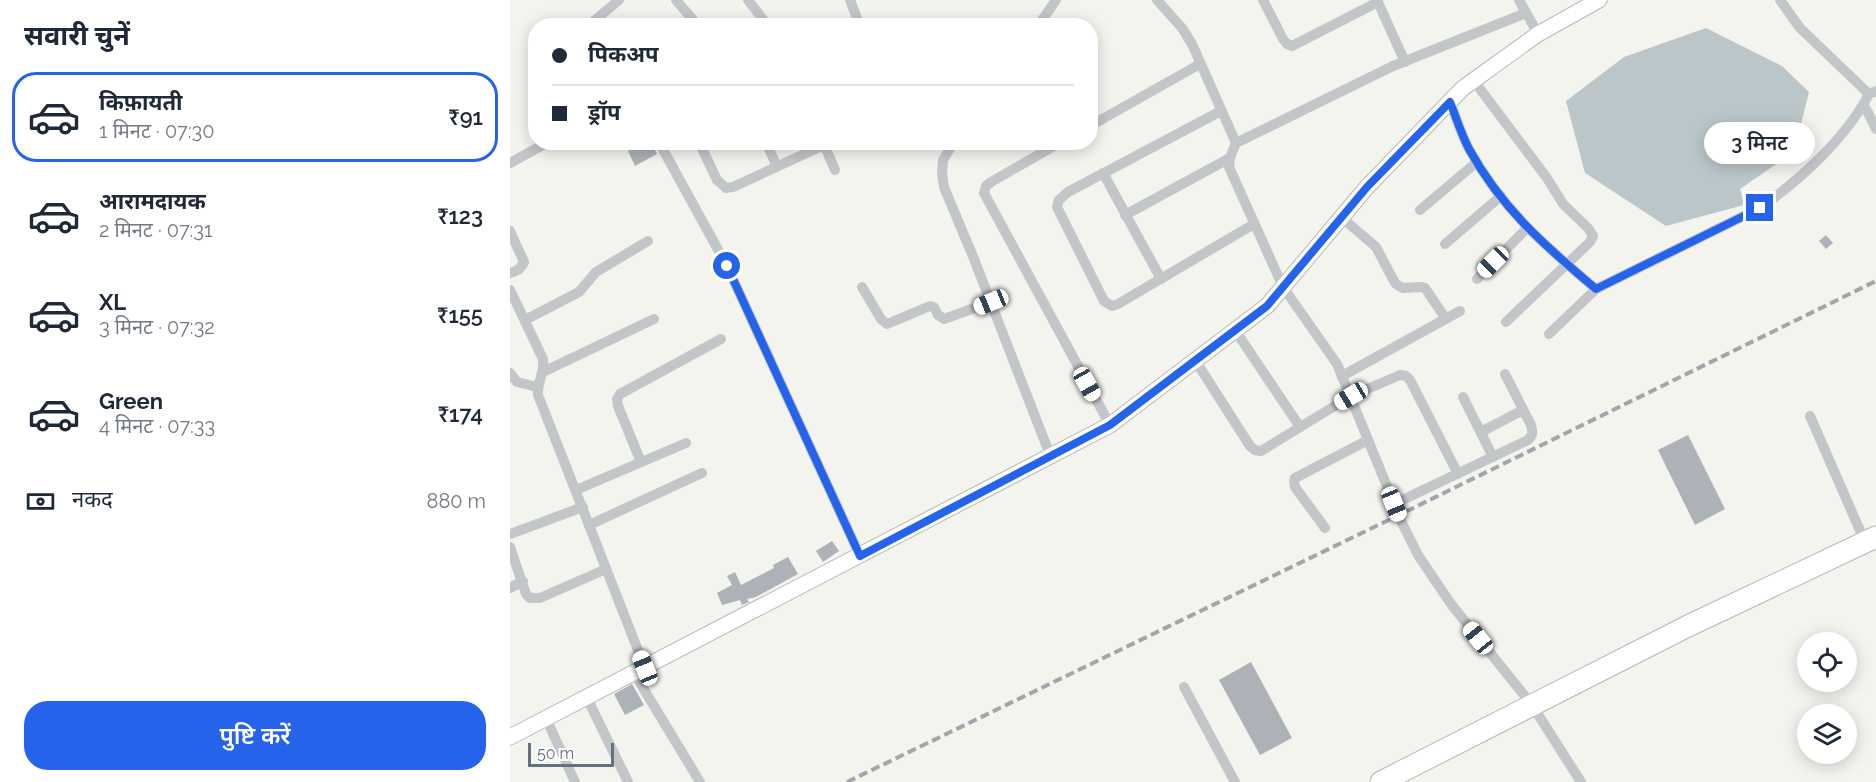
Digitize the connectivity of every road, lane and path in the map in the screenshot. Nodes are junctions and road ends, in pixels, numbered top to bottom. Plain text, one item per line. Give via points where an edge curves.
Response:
1 (619, 0) edge
2 (676, 0) edge
3 (748, 0) edge
4 (850, 0) edge
5 (1056, 0) edge
6 (1157, 0) edge
7 (1263, 0) edge
8 (1519, 0) edge
9 (1597, 0) edge
10 (1780, 0) edge
11 (1378, 1) edge
12 (1526, 13) junction
13 (598, 18) edge
14 (691, 18) edge
15 (762, 18) edge
16 (857, 18) edge
17 (1044, 18) edge
18 (1538, 34) junction
19 (1405, 62) junction
20 (1200, 64) junction
21 (1474, 81) junction
22 (1873, 92) edge
23 (1450, 102) junction
24 (1864, 105) junction
25 (1221, 111) junction
26 (1098, 121) edge
27 (1876, 129) edge
28 (1236, 143) junction
29 (534, 150) edge
30 (663, 150) edge
31 (703, 150) edge
32 (770, 150) edge
33 (811, 150) edge
34 (826, 150) edge
35 (949, 150) edge
36 (1047, 150) edge
37 (1230, 158) junction
38 (1477, 162) junction
39 (510, 163) edge
40 (777, 167) junction
41 (835, 170) dead end
42 (1103, 173) junction
43 (1501, 196) junction
44 (1420, 210) dead end
45 (1125, 215) junction
46 (1341, 217) junction
47 (1254, 224) junction
48 (1527, 228) junction
49 (510, 231) edge
50 (648, 241) dead end
51 (1444, 244) dead end
52 (1567, 264) junction
53 (510, 273) edge
54 (1161, 279) junction
55 (1476, 279) dead end
56 (862, 287) dead end
57 (1283, 287) junction
58 (1596, 289) junction
59 (510, 290) edge
60 (991, 302) junction
61 (1460, 311) dead end
62 (654, 319) dead end
63 (1446, 319) junction
64 (525, 320) junction
65 (1506, 322) dead end
66 (1235, 330) junction
67 (1549, 334) dead end
68 (721, 339) dead end
69 (1195, 360) junction
70 (543, 372) junction
71 (510, 373) edge
72 (1505, 374) dead end
73 (1342, 376) junction
74 (537, 387) junction
75 (1351, 396) junction
76 (1463, 398) dead end
77 (1523, 410) junction
78 (1810, 416) dead end
79 (1110, 425) junction
80 (1300, 427) junction
81 (1481, 432) junction
82 (1368, 440) junction
83 (686, 443) dead end
84 (1050, 455) junction
85 (1493, 457) junction
86 (641, 462) junction
87 (702, 473) dead end
88 (1458, 474) junction
89 (576, 490) junction
90 (1394, 504) junction
91 (583, 507) junction
92 (589, 525) junction
93 (1325, 528) dead end
94 (510, 534) edge
95 (1871, 540) edge
96 (510, 547) edge
97 (860, 556) junction
98 (606, 569) junction
99 (523, 581) junction
100 (510, 588) edge
101 (640, 670) junction
102 (1184, 687) dead end
103 (587, 698) junction
104 (1532, 705) junction
105 (546, 718) junction
106 (510, 737) edge
107 (575, 782) edge
108 (628, 782) edge
109 (699, 782) edge
110 (1235, 782) edge
111 (1381, 782) edge
112 (1581, 782) edge

1 - 13 street
2 - 14 street
3 - 15 street
4 - 16 street
5 - 17 street
6 - 20 street via 1182,28
7 - 11 street via 1283,39 1292,46
8 - 12 street
9 - 18 street
10 - 22 street via 1800,28
11 - 19 street
12 - 18 street
12 - 19 street
18 - 21 street
19 - 28 street
20 - 25 street
20 - 26 street
21 - 23 street
21 - 52 street via 1563,204 1591,232 1590,242
22 - 24 street
23 - 38 street
23 - 46 street
24 - 27 street
24 - 58 street via 1838,140 1767,202
25 - 28 street
25 - 42 street
28 - 37 street
29 - 39 street
30 - 97 street via 727,266
31 - 40 street via 717,180 726,188
32 - 40 street
33 - 40 street
34 - 41 street
35 - 60 street via 943,160 944,187
36 - 79 street via 991,182 984,193
37 - 45 street
37 - 47 street via 1229,167
38 - 43 street
38 - 44 street
42 - 45 street
42 - 54 street via 1068,192 1057,207 1104,301 1112,306 1118,304
43 - 48 street
43 - 51 street
45 - 54 street
46 - 57 street
46 - 63 street via 1376,247 1395,283 1403,288 1425,288
47 - 54 street
47 - 57 street
48 - 52 street
48 - 55 street
49 - 53 street via 524,262
50 - 64 street via 596,272 579,292
52 - 58 street
52 - 65 street
56 - 60 street via 887,324 930,306 944,319
57 - 66 street via 1267,306
57 - 73 street
58 - 67 street
59 - 64 street
60 - 84 street
61 - 63 street
62 - 70 street
63 - 73 street
64 - 70 street via 543,359
66 - 69 street
66 - 80 street
68 - 86 street via 620,394 618,406
69 - 79 street
69 - 80 street via 1255,450 1261,451
70 - 74 street
71 - 74 street via 517,382
72 - 77 street
73 - 75 street
74 - 89 street
75 - 80 street
75 - 82 street
75 - 88 street via 1406,376
76 - 81 street
77 - 81 street
77 - 85 street via 1533,431 1531,437
78 - 95 street
79 - 84 street
81 - 85 street
82 - 90 street
82 - 93 street via 1295,478 1295,487
83 - 86 street
84 - 97 street
85 - 88 street
86 - 89 street
87 - 92 street
88 - 90 street
89 - 91 street
90 - 104 street via 1418,555 1451,604
91 - 92 street
91 - 94 street
92 - 98 street
95 - 104 highway
96 - 99 street
97 - 101 street
98 - 99 street via 535,599 526,594
98 - 101 street
99 - 100 street
101 - 103 street
101 - 109 street
102 - 110 street
103 - 105 street
103 - 108 street
104 - 111 highway
104 - 112 street
105 - 106 street
105 - 107 street

